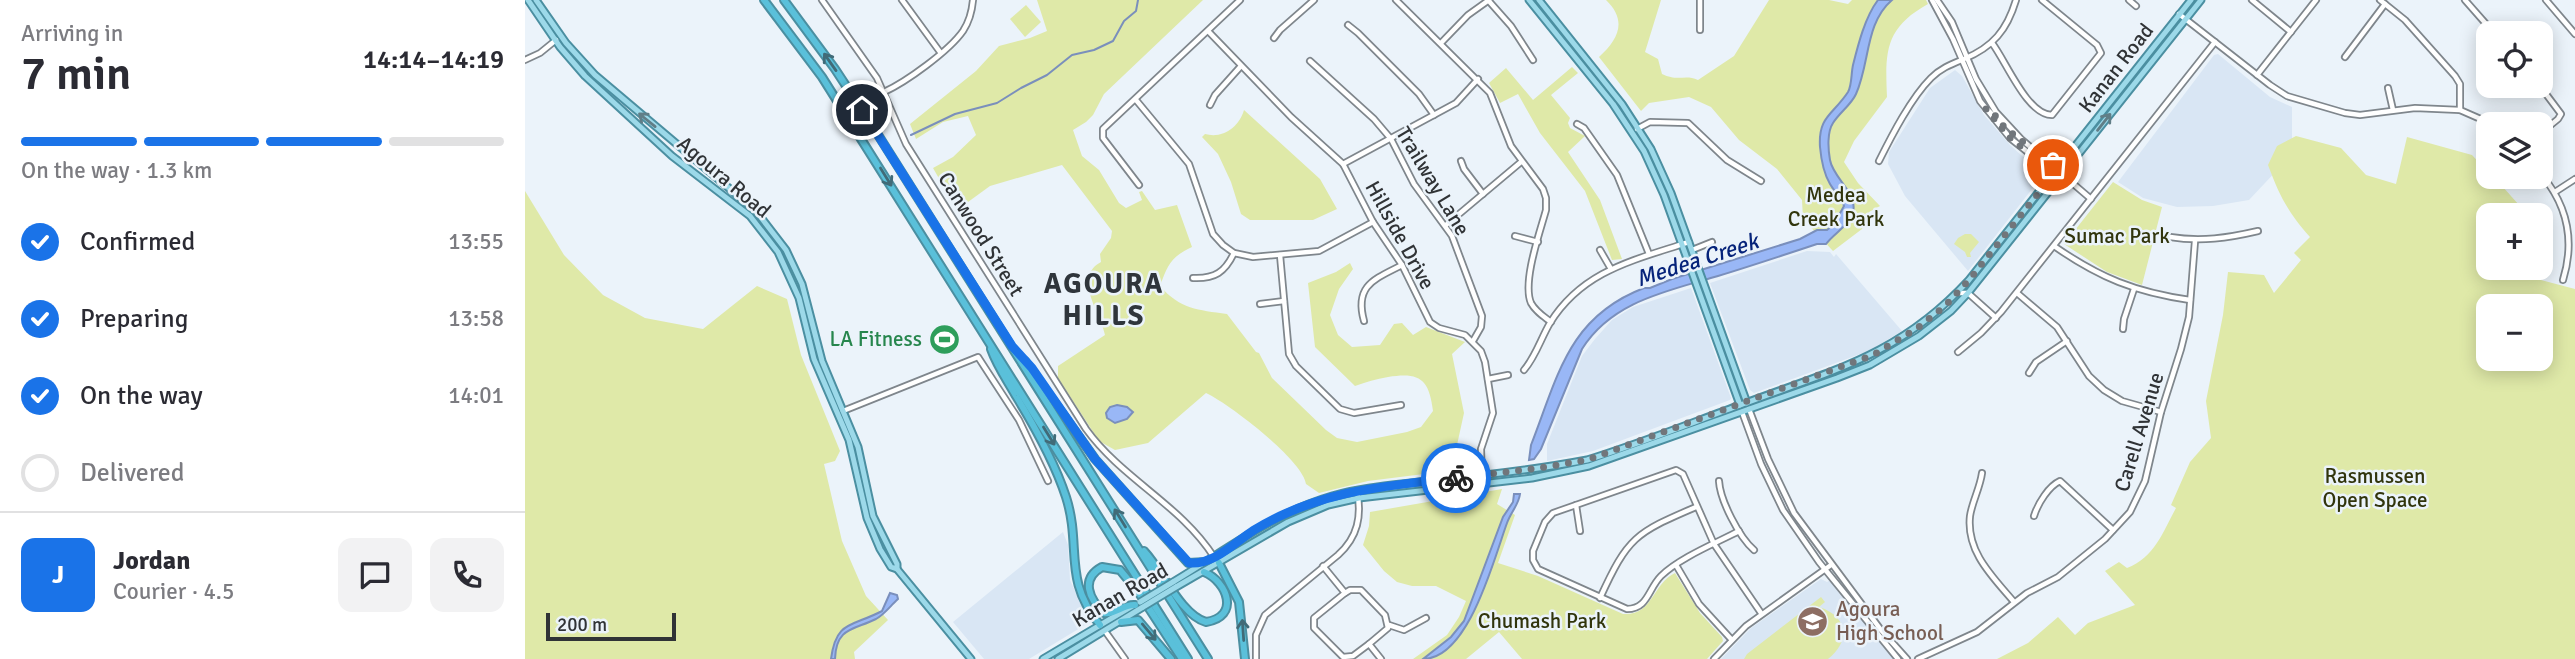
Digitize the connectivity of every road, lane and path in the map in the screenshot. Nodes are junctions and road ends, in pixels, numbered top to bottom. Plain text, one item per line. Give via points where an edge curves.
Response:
1 (528, 0) edge
2 (536, 0) edge
3 (764, 0) edge
4 (784, 0) edge
5 (822, 0) edge
6 (902, 0) edge
7 (973, 0) edge
8 (1240, 0) edge
9 (1314, 0) edge
10 (1396, 0) edge
11 (1489, 0) edge
12 (1529, 0) edge
13 (1539, 0) edge
14 (1700, 0) edge
15 (2016, 0) edge
16 (2042, 0) edge
17 (2129, 0) edge
18 (2190, 0) edge
19 (2201, 0) edge
20 (2252, 0) edge
21 (2316, 0) edge
22 (2546, 0) edge
23 (1935, 1) edge
24 (2469, 1) edge
25 (2383, 2) edge
26 (2136, 6) dead end
27 (2179, 14) junction
28 (2186, 19) junction
29 (2485, 21) edge
30 (1347, 25) dead end
31 (1700, 30) dead end
32 (1208, 31) junction
33 (2291, 32) junction
34 (2575, 34) edge
35 (558, 38) junction
36 (1274, 38) dead end
37 (2215, 42) junction
38 (1441, 43) junction
39 (1992, 43) junction
40 (940, 52) junction
41 (1967, 57) junction
42 (2345, 57) dead end
43 (525, 60) edge
44 (1533, 60) dead end
45 (1960, 60) junction
46 (1310, 61) dead end
47 (1241, 66) junction
48 (2257, 75) junction
49 (1478, 79) junction
50 (604, 88) junction
51 (2388, 88) dead end
52 (884, 92) junction
53 (2549, 98) edge
54 (1136, 100) junction
55 (1210, 104) dead end
56 (1986, 109) junction
57 (2460, 110) junction
58 (2393, 111) junction
59 (1434, 115) junction
60 (2476, 117) edge
61 (1577, 124) dead end
62 (2553, 124) edge
63 (1639, 128) junction
64 (2012, 131) junction
65 (1633, 132) junction
66 (1391, 139) junction
67 (1461, 161) dead end
68 (1879, 161) dead end
69 (1521, 162) junction
70 (1343, 164) junction
71 (2056, 171) junction
72 (2062, 176) junction
73 (2575, 179) edge
74 (1761, 181) dead end
75 (723, 183) junction
76 (1139, 186) dead end
77 (718, 188) junction
78 (2553, 189) edge
79 (2555, 192) junction
80 (1483, 194) junction
81 (2091, 199) junction
82 (1373, 222) junction
83 (1446, 225) junction
84 (2258, 231) dead end
85 (1515, 236) dead end
86 (2170, 237) dead end
87 (2573, 240) edge
88 (2195, 241) junction
89 (1538, 242) junction
90 (1712, 242) dead end
91 (1685, 243) junction
92 (2054, 246) junction
93 (1600, 250) dead end
94 (1692, 250) junction
95 (1234, 253) junction
96 (1649, 254) junction
97 (1280, 255) junction
98 (1402, 265) junction
99 (1611, 269) junction
100 (1695, 271) junction
101 (1193, 278) dead end
102 (2563, 280) dead end
103 (1699, 281) junction
104 (2134, 289) junction
105 (1957, 293) junction
106 (1968, 293) junction
107 (2017, 293) junction
108 (2190, 300) junction
109 (1284, 301) junction
110 (1259, 303) dead end
111 (1996, 318) junction
112 (1364, 321) dead end
113 (1551, 322) junction
114 (2123, 329) dead end
115 (987, 337) junction
116 (1473, 341) junction
117 (2067, 341) junction
118 (1012, 346) junction
119 (1958, 352) dead end
120 (1524, 370) dead end
121 (2029, 373) dead end
122 (1508, 376) dead end
123 (1488, 379) junction
124 (1401, 405) dead end
125 (1748, 406) junction
126 (1741, 408) junction
127 (841, 412) junction
128 (2161, 412) junction
129 (1982, 473) dead end
130 (1482, 479) junction
131 (1048, 481) dead end
132 (1719, 481) dead end
133 (1357, 490) junction
134 (1359, 498) junction
135 (1576, 505) junction
136 (1696, 507) junction
137 (2035, 516) dead end
138 (1580, 531) dead end
139 (1739, 531) junction
140 (2113, 531) junction
141 (1134, 541) junction
142 (1714, 544) junction
143 (1753, 550) dead end
144 (1217, 560) junction
145 (1206, 562) junction
146 (1676, 565) junction
147 (1831, 565) junction
148 (1323, 566) junction
149 (1826, 569) junction
150 (1204, 572) junction
151 (1175, 585) junction
152 (1345, 593) junction
153 (1600, 598) junction
154 (2014, 602) junction
155 (1139, 605) junction
156 (1761, 613) junction
157 (1426, 618) dead end
158 (1121, 622) junction
159 (1389, 625) junction
160 (1103, 628) junction
161 (1731, 639) junction
162 (1369, 644) junction
163 (1927, 657) edge
164 (971, 659) edge
165 (1043, 659) edge
166 (1058, 659) edge
167 (1125, 659) edge
168 (1171, 659) edge
169 (1182, 659) edge
170 (1188, 659) edge
171 (1208, 659) edge
172 (1245, 659) edge
173 (1256, 659) edge
174 (1381, 659) edge
175 (1714, 659) edge
176 (1898, 659) edge
177 (1907, 659) edge
178 (1918, 659) edge

1 - 35 main road, Agoura Road
2 - 35 main road, Agoura Road
3 -> 115 highway via 822,77
118 -> 4 highway via 835,69
5 - 52 street, Canwood Street
6 - 40 street
7 - 40 street via 962,33
8 - 32 street
9 - 36 street
10 - 38 street
11 - 38 street
11 - 44 street
12 - 65 main road
13 - 63 main road
14 - 31 street
15 - 39 street via 2005,27
16 - 39 street via 2101,53 2056,111 2049,116 2037,108
17 - 26 street
18 - 27 main road, Kanan Road
19 - 28 main road, Kanan Road
20 - 33 street
21 - 33 street
22 - 34 street
23 - 41 street via 1952,22
23 - 45 street
24 - 29 street
25 - 42 street
25 - 57 street via 2455,76 2460,84
27 - 28 street
27 - 71 main road, Kanan Road
28 - 37 street
72 -> 28 main road, Kanan Road
30 - 59 street via 1419,94
32 - 47 street, Hillside Drive
32 - 54 street
33 - 48 street
35 - 43 street
35 - 50 main road, Agoura Road
37 - 48 street
37 - 81 street
38 - 49 street
39 - 41 street
40 - 52 street
41 - 45 street
41 - 64 street via 1982,90
45 - 56 street
45 - 68 street via 1925,85
46 - 66 street, Trailway Lane
47 - 55 street
47 - 70 street, Hillside Drive
48 - 58 street via 2287,96 2345,113
49 - 59 street via 1456,103
49 - 69 street via 1490,93
75 -> 50 main road, Agoura Road
50 - 77 main road, Agoura Road via 672,156
51 - 58 street
52 - 144 street, Canwood Street via 906,144 1086,429 1114,462 1190,526
53 - 62 street via 2561,114
54 - 76 street via 1102,132
54 - 95 street via 1189,164 1213,234
56 - 64 street
56 - 71 street via 2010,138
57 - 58 street
57 - 60 street
59 - 66 street
61 - 96 street via 1618,175
63 - 65 street
63 - 74 street via 1650,122 1688,123 1727,160
63 - 91 main road via 1661,168
64 - 71 street
65 - 91 main road
66 - 70 street
66 - 83 street, Trailway Lane via 1414,184
67 - 80 street
69 - 80 street
69 - 89 street via 1546,198
70 - 82 street, Hillside Drive
71 - 72 street
71 - 105 main road, Kanan Road
72 - 81 street
72 - 106 main road, Kanan Road
73 - 79 street
75 - 77 main road
75 - 127 main road, Agoura Road via 756,211 791,260
77 - 127 main road, Agoura Road via 762,228 785,265 799,298 814,359
78 - 79 street
79 - 87 street
80 - 83 street
81 - 92 street
82 - 97 street via 1319,251
82 - 98 street, Hillside Drive
83 - 116 street, Trailway Lane via 1482,316
84 - 88 street
85 - 89 street
86 - 88 street
87 - 102 street
88 - 108 street, Carell Avenue
89 - 113 street via 1528,286 1530,301
90 - 94 street
91 - 94 main road
91 - 96 street
91 - 100 main road
92 - 104 street via 2103,277
92 - 107 street
93 - 99 street
94 - 100 main road
95 - 97 street
95 - 101 street via 1217,275
96 - 99 street
97 - 109 street
98 - 112 street via 1367,287 1361,308
98 - 116 street, Hillside Drive via 1430,322
99 - 113 street via 1579,291
100 - 103 main road
103 - 125 main road
103 - 126 main road
104 - 108 street
104 - 114 street
105 - 106 street
105 - 125 main road, Kanan Road via 1929,320 1873,355
106 - 111 street
106 - 125 main road, Kanan Road via 1935,324 1889,355
107 - 111 street
107 - 117 street
108 - 128 street, Carell Avenue via 2181,349
109 - 110 street
109 - 124 street via 1292,360 1340,409 1354,413
111 - 119 street
113 - 120 street
115 - 160 highway via 1066,497 1077,583
115 -> 170 highway
116 - 123 street via 1481,351
117 - 121 street via 2036,362
117 - 128 street via 2104,390 2122,401
141 -> 118 highway
118 - 145 highway via 1106,472 1188,563
122 - 123 street
123 - 130 street via 1493,413 1481,449
125 - 126 main road, Kanan Road
125 - 147 street via 1794,513
126 - 130 main road, Kanan Road via 1587,460
126 - 149 street via 1783,510
127 - 131 street via 978,357 1019,420
127 - 164 main road, Agoura Road via 858,447 873,516 897,569
128 - 140 street, Carell Avenue via 2145,481 2130,512
129 - 154 street via 1970,515 1971,537 1983,564
130 - 133 main road, Kanan Road
130 - 134 main road, Kanan Road
132 - 139 street
133 - 134 street
133 - 144 main road, Kanan Road via 1286,513 1255,529
134 - 144 main road, Kanan Road via 1305,514
134 - 148 street via 1354,536
135 - 136 street via 1676,470
135 - 138 street
135 - 153 street via 1548,517 1533,551 1535,565 1542,573
136 - 142 street
136 - 153 street via 1631,542 1617,560
137 - 140 street via 2043,498 2060,481
139 - 142 street
139 - 143 street
140 - 154 street, Carell Avenue via 2058,577
141 - 150 highway via 1193,616 1206,622 1222,615 1227,599 1214,576
141 - 171 highway
142 - 146 street
142 - 156 street
144 - 145 main road, Kanan Road
144 - 150 main road, Kanan Road
172 -> 144 highway via 1240,602
145 - 151 main road, Kanan Road
146 - 153 street via 1655,582 1646,601 1635,609
146 - 161 street via 1699,604
147 - 149 street
147 - 177 street
148 - 152 street
148 - 173 street via 1265,615 1256,635
149 - 156 street
149 - 176 street
150 - 151 main road, Kanan Road
151 - 155 main road, Kanan Road, bridge
152 - 159 street via 1361,590 1381,609
152 - 162 street via 1314,618 1314,628 1343,657 1353,656
154 - 163 street, Carell Avenue via 1977,632
155 - 158 main road, Kanan Road
155 - 160 main road, Kanan Road
155 - 169 highway via 1104,613 1089,594 1092,574 1103,567 1120,570
156 - 161 street
157 - 159 street via 1404,630
158 - 160 main road, Kanan Road
158 -> 168 highway via 1138,620
159 - 162 street
160 - 165 main road, Kanan Road
160 - 166 main road, Kanan Road
160 - 167 street
161 - 175 street
162 - 174 street
163 - 178 street, Carell Avenue

